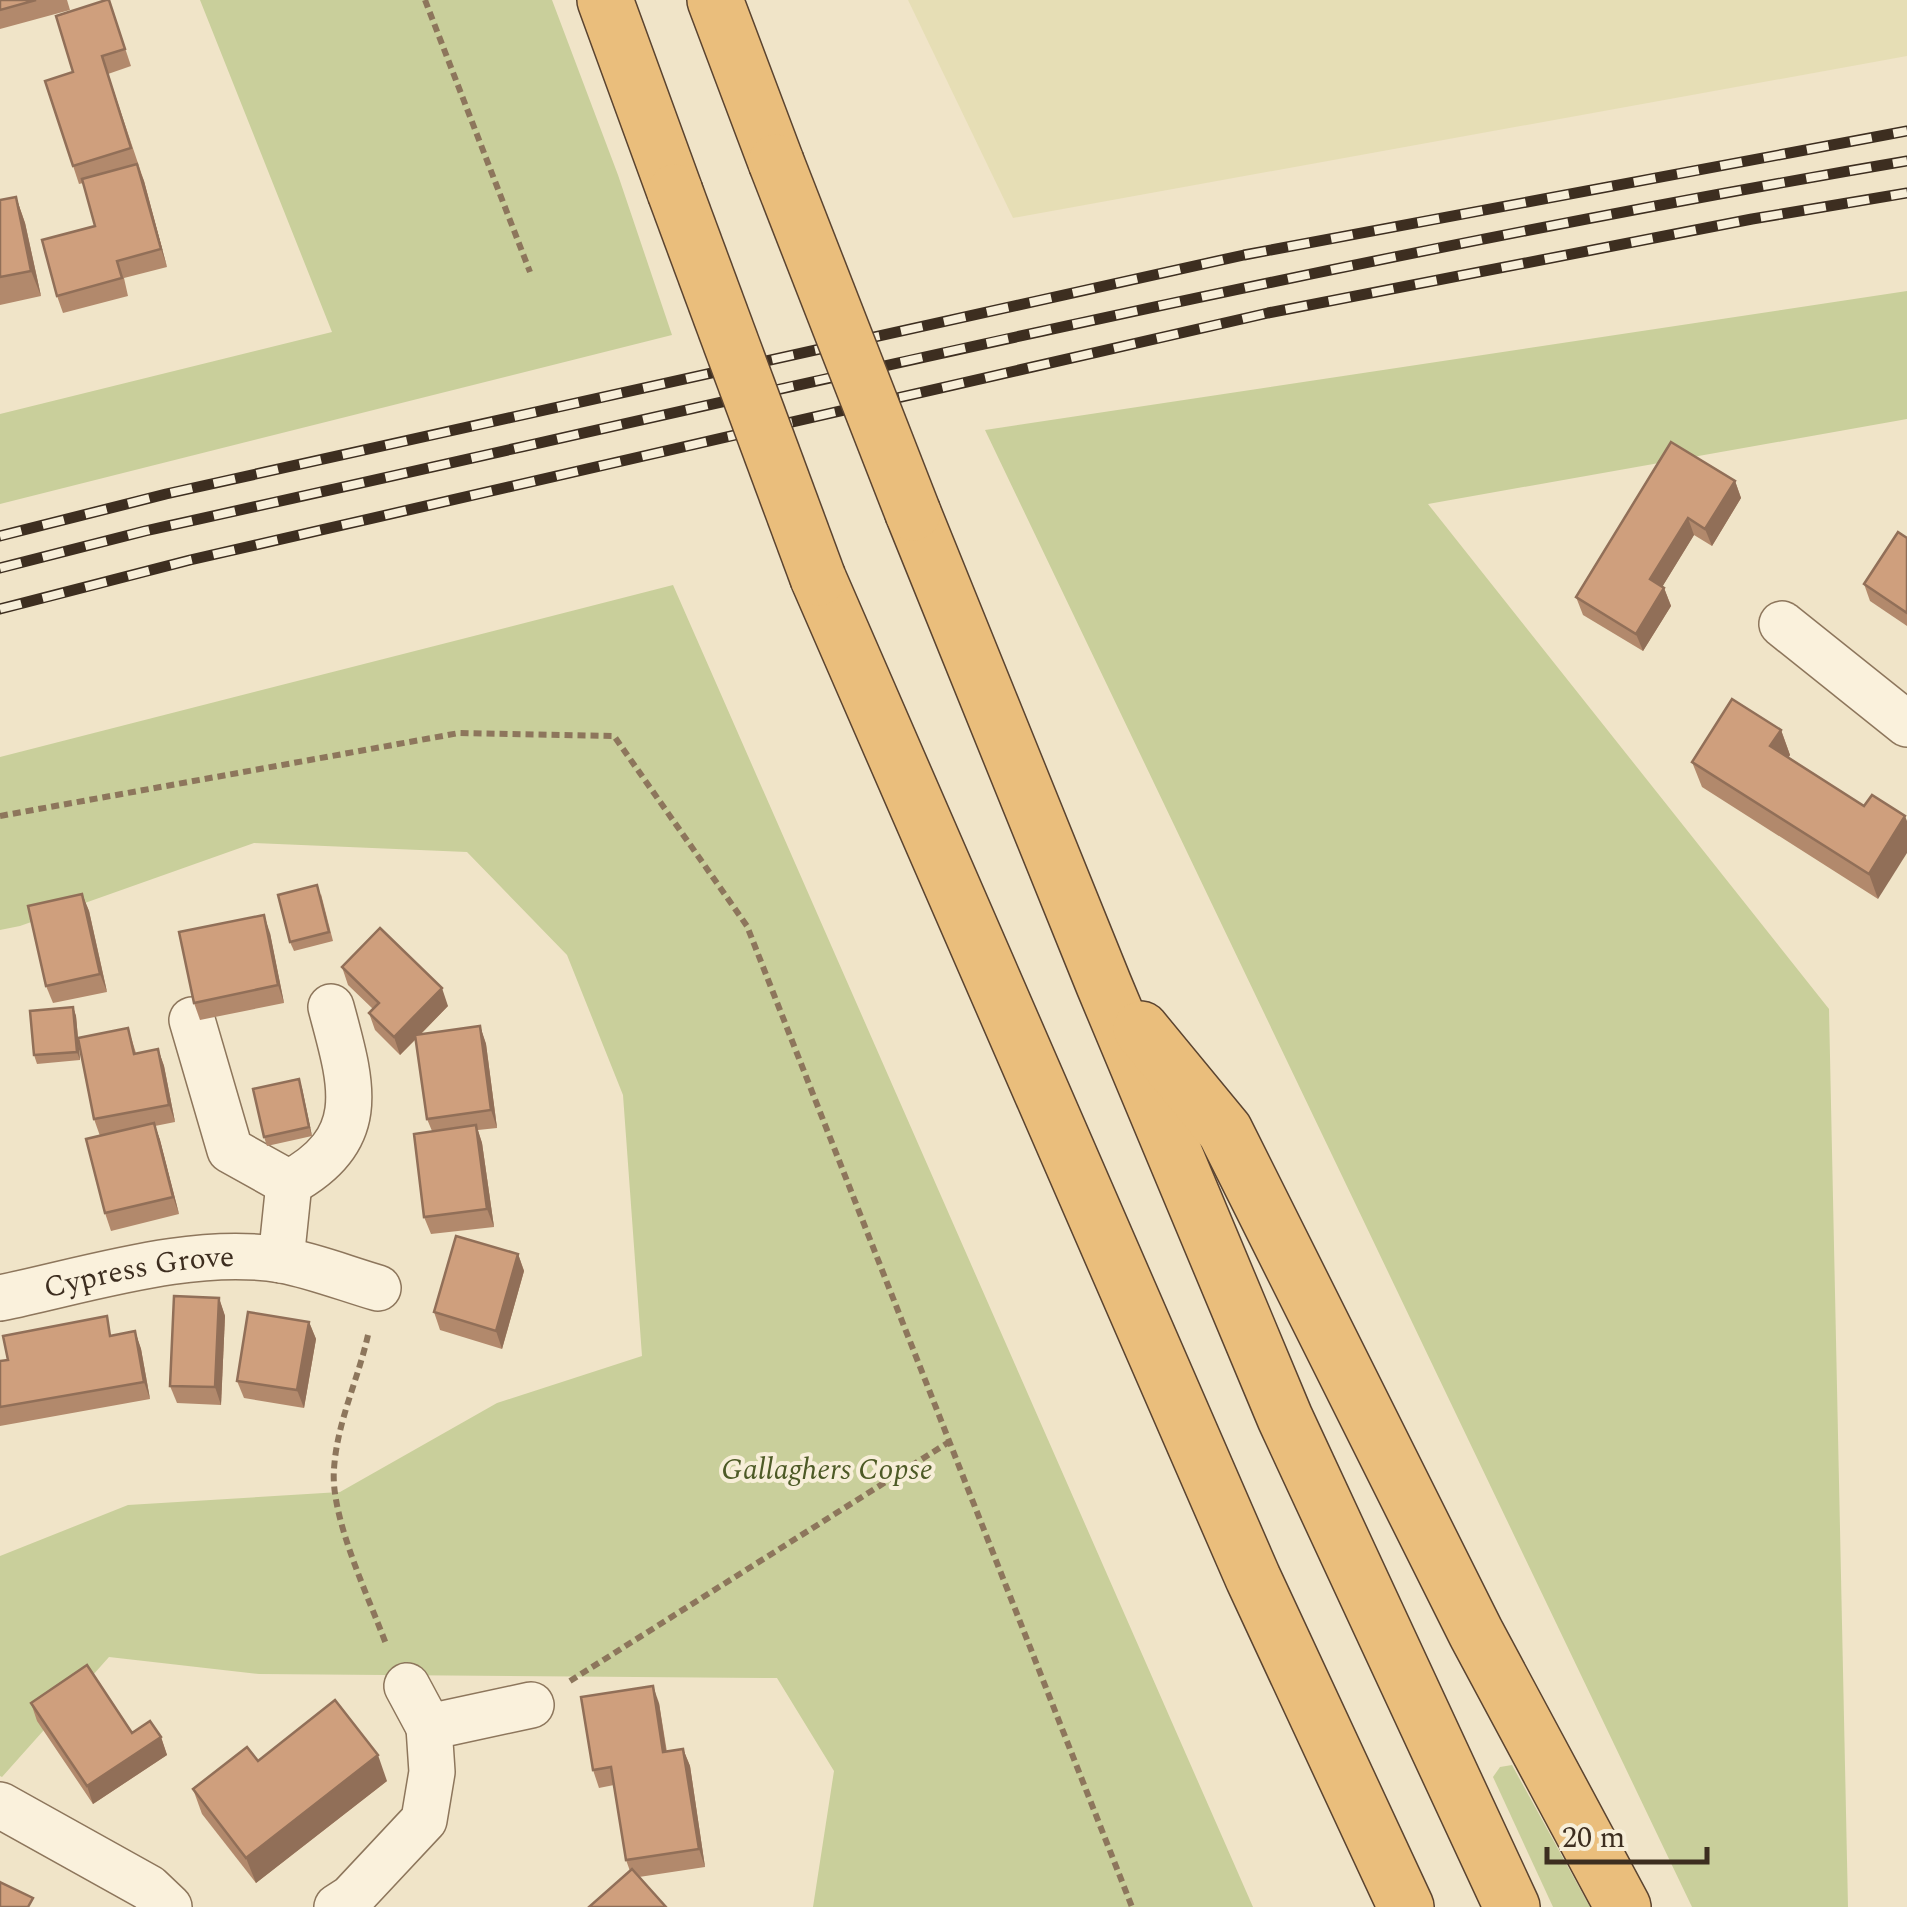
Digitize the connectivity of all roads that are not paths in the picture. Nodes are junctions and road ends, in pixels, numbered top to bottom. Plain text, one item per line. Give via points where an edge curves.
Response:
1 (604, 0) edge
2 (714, 0) edge
3 (1782, 624) dead end
4 (1907, 724) edge
5 (1104, 984) junction
6 (332, 1007) dead end
7 (192, 1020) edge
8 (289, 1183) junction
9 (281, 1260) junction
10 (378, 1288) road end
11 (0, 1298) edge
12 (407, 1686) road end
13 (531, 1705) road end
14 (429, 1728) junction
15 (0, 1805) edge
16 (1376, 1846) junction
17 (169, 1907) edge
18 (336, 1907) edge
19 (1382, 1907) edge
20 (1406, 1907) edge
21 (1512, 1907) edge
22 (1623, 1907) edge

1 - 16 highway, bridge via 818,578
2 - 5 highway, bridge
3 - 4 street
5 - 21 highway via 1285,1418
5 - 22 highway via 1224,1131
6 - 8 street via 348,1119 335,1150
7 - 8 street via 230,1150
8 - 9 street
9 - 10 street, Cypress Grove
9 - 11 street, Cypress Grove via 210,1257
12 - 14 street
13 - 14 street
14 - 18 street via 432,1772 424,1820
15 - 17 street via 150,1888
16 - 19 highway
16 - 20 highway

